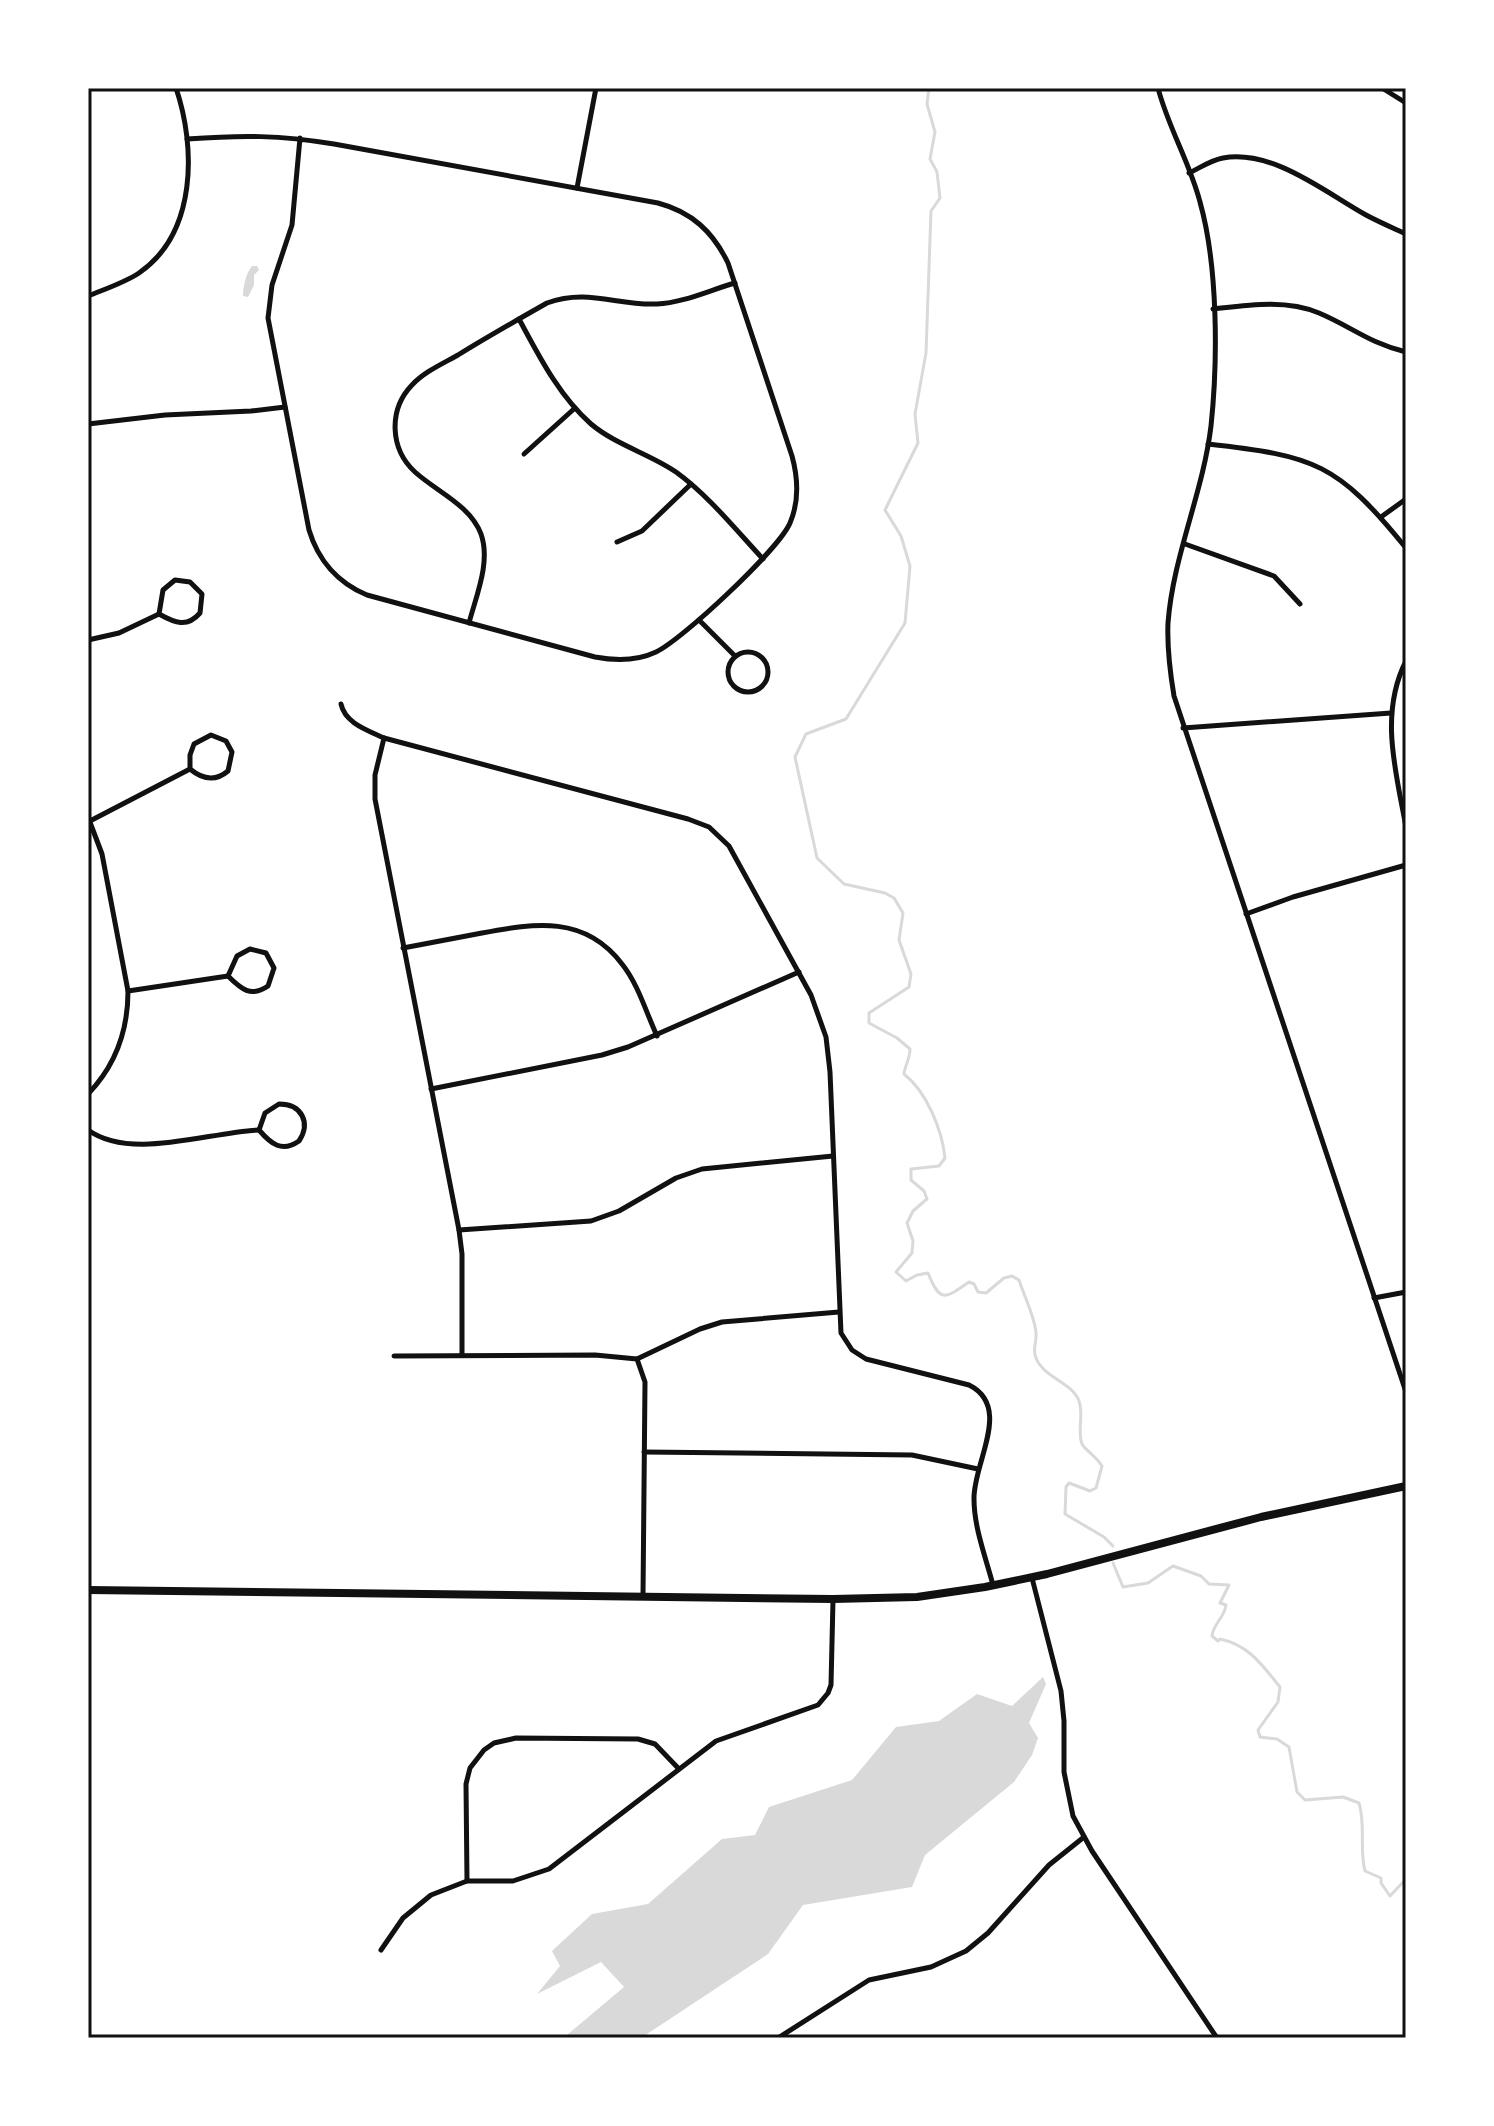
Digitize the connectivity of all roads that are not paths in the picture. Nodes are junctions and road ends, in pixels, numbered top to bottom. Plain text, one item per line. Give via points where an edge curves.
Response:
1 (176, 88) edge
2 (596, 88) edge
3 (669, 88) edge
4 (690, 88) edge
5 (1158, 88) edge
6 (1382, 88) edge
7 (1406, 103) edge
8 (300, 138) junction
9 (187, 139) junction
10 (1189, 173) junction
11 (577, 188) junction
12 (1406, 234) edge
13 (735, 283) junction
14 (88, 296) edge
15 (1213, 309) junction
16 (519, 319) junction
17 (1406, 352) edge
18 (285, 407) junction
19 (575, 408) junction
20 (88, 424) edge
21 (1208, 444) junction
22 (524, 454) dead end
23 (691, 484) junction
24 (1406, 499) edge
25 (1381, 517) junction
26 (617, 542) dead end
27 (1185, 544) junction
28 (1406, 548) edge
29 (763, 559) junction
30 (1300, 604) dead end
31 (159, 614) junction
32 (699, 620) junction
33 (469, 623) junction
34 (88, 640) edge
35 (734, 655) junction
36 (1406, 661) edge
37 (341, 704) dead end
38 (1391, 713) junction
39 (1183, 728) junction
40 (384, 738) junction
41 (190, 769) junction
42 (1403, 790) edge
43 (89, 820) edge
44 (1406, 827) edge
45 (1406, 865) edge
46 (1246, 914) junction
47 (403, 948) junction
48 (799, 972) junction
49 (228, 976) junction
50 (128, 991) junction
51 (657, 1036) junction
52 (431, 1089) junction
53 (88, 1094) edge
54 (88, 1130) edge
55 (259, 1130) junction
56 (833, 1156) junction
57 (459, 1230) junction
58 (1406, 1292) edge
59 (1374, 1298) junction
60 (839, 1312) junction
61 (462, 1354) junction
62 (394, 1356) dead end
63 (637, 1359) junction
64 (1406, 1392) edge
65 (644, 1452) junction
66 (978, 1469) junction
67 (1406, 1486) edge
68 (1032, 1578) junction
69 (993, 1585) junction
70 (88, 1590) edge
71 (643, 1596) junction
72 (833, 1599) junction
73 (679, 1769) junction
74 (1084, 1837) junction
75 (467, 1881) junction
76 (381, 1950) dead end
77 (778, 2038) edge
78 (1217, 2038) edge

1 - 9 street
2 - 11 street
3 - 4 street
5 - 10 street
6 - 7 street
8 - 9 street via 261,134
8 - 11 street
8 - 18 street via 290,234 268,305
9 - 14 street via 185,196 166,244 140,272
10 - 12 street via 1224,158 1274,164
10 - 15 street via 1207,231
11 - 13 street via 658,203 691,216 717,243
13 - 16 street via 664,304 573,296
13 - 29 street via 797,478 790,524
15 - 17 street via 1297,306 1371,342
15 - 21 street
16 - 19 street
16 - 33 street via 419,378 400,402 395,423 407,464 469,514 481,534 484,564
18 - 20 street
18 - 33 street via 309,530 326,565 367,595
19 - 22 street
19 - 23 street via 599,430
21 - 25 street via 1307,460 1336,475
21 - 27 street
23 - 26 street via 642,531
23 - 29 street
24 - 25 street
25 - 28 street
27 - 30 street via 1274,576
27 - 39 street via 1168,623 1170,673
29 - 32 street
31 - 31 street via 160,596 168,584 183,580 199,589 202,607 195,619 176,623
31 - 34 street via 119,633
32 - 33 street via 656,652 614,660
32 - 35 street
35 - 35 street via 728,673 734,686 751,692 764,685 769,672 762,657 748,651
36 - 38 street
37 - 40 street via 354,723
38 - 39 street
38 - 42 street via 1391,739
39 - 46 street
40 - 47 street via 375,799
40 - 48 street via 709,827 734,853
41 - 41 street via 191,748 198,739 216,736 230,746 233,760 222,776 206,778
41 - 43 street
42 - 44 street
43 - 50 street via 102,854
45 - 46 street
46 - 59 street
47 - 51 street via 526,924 572,929 606,947 624,966
47 - 52 street
48 - 51 street
48 - 56 street via 826,1037
49 - 49 street via 237,956 250,949 266,953 274,968 268,986 257,992 243,990
49 - 50 street
50 - 53 street via 121,1043 106,1074
51 - 52 street via 602,1055
52 - 57 street
54 - 55 street via 132,1145
55 - 55 street via 265,1113 279,1104 294,1107 304,1117 299,1141 285,1147 271,1143
56 - 57 street via 702,1169 591,1221
56 - 60 street
57 - 61 street
58 - 59 street
59 - 64 street
60 - 63 street via 722,1322
60 - 66 street via 841,1333 856,1354 969,1385 981,1393 991,1416
61 - 62 street
61 - 63 street
63 - 65 street via 645,1382
65 - 66 street via 912,1455
65 - 71 street
66 - 69 street via 974,1509
67 - 68 main road via 1261,1517
68 - 69 main road
68 - 74 street via 1061,1691 1066,1790
69 - 72 main road via 917,1597
70 - 71 main road
71 - 72 main road
72 - 73 street via 831,1685 824,1700 723,1737
73 - 75 street via 549,1869 513,1881
73 - 75 street via 655,1744 638,1739 516,1738 494,1743 476,1758 467,1778
74 - 77 street via 1049,1865 966,1951 931,1967 869,1980
74 - 78 street
75 - 76 street via 417,1905

